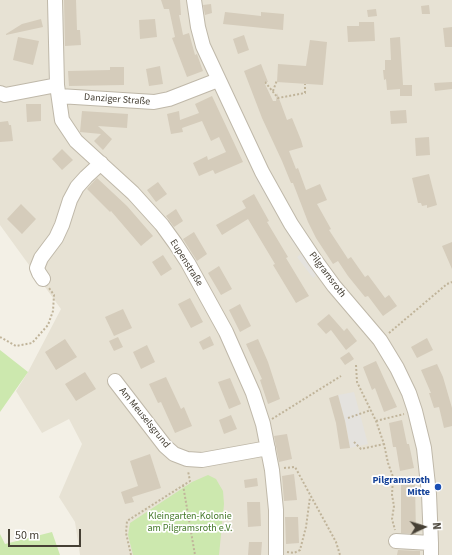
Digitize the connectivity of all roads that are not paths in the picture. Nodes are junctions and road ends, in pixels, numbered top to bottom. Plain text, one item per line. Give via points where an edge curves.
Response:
1 (56, 0) edge
2 (194, 0) edge
3 (218, 80) junction
4 (58, 91) junction
5 (0, 93) edge
6 (101, 163) junction
7 (43, 278) road end
8 (115, 381) dead end
9 (268, 448) junction
10 (396, 541) road end
11 (431, 549) edge
12 (276, 553) edge

1 - 4 street, Eupenstraße
2 - 3 street, Pilgramsroth via 203,46
3 - 4 street, Danziger Straße via 169,99 154,102
3 - 11 street, Pilgramsroth via 262,172 291,224 334,286 380,340 409,393 424,448
4 - 5 street, Danziger Straße via 5,95
4 - 6 street, Eupenstraße via 62,120 76,141
6 - 7 street via 77,187 70,200 56,238 37,268
6 - 9 street, Eupenstraße via 162,225 188,263 241,363 263,424
8 - 9 street, Am Meuselsgrund via 165,446 187,460 202,460
9 - 12 street, Eupenstraße via 276,510
10 - 11 street

